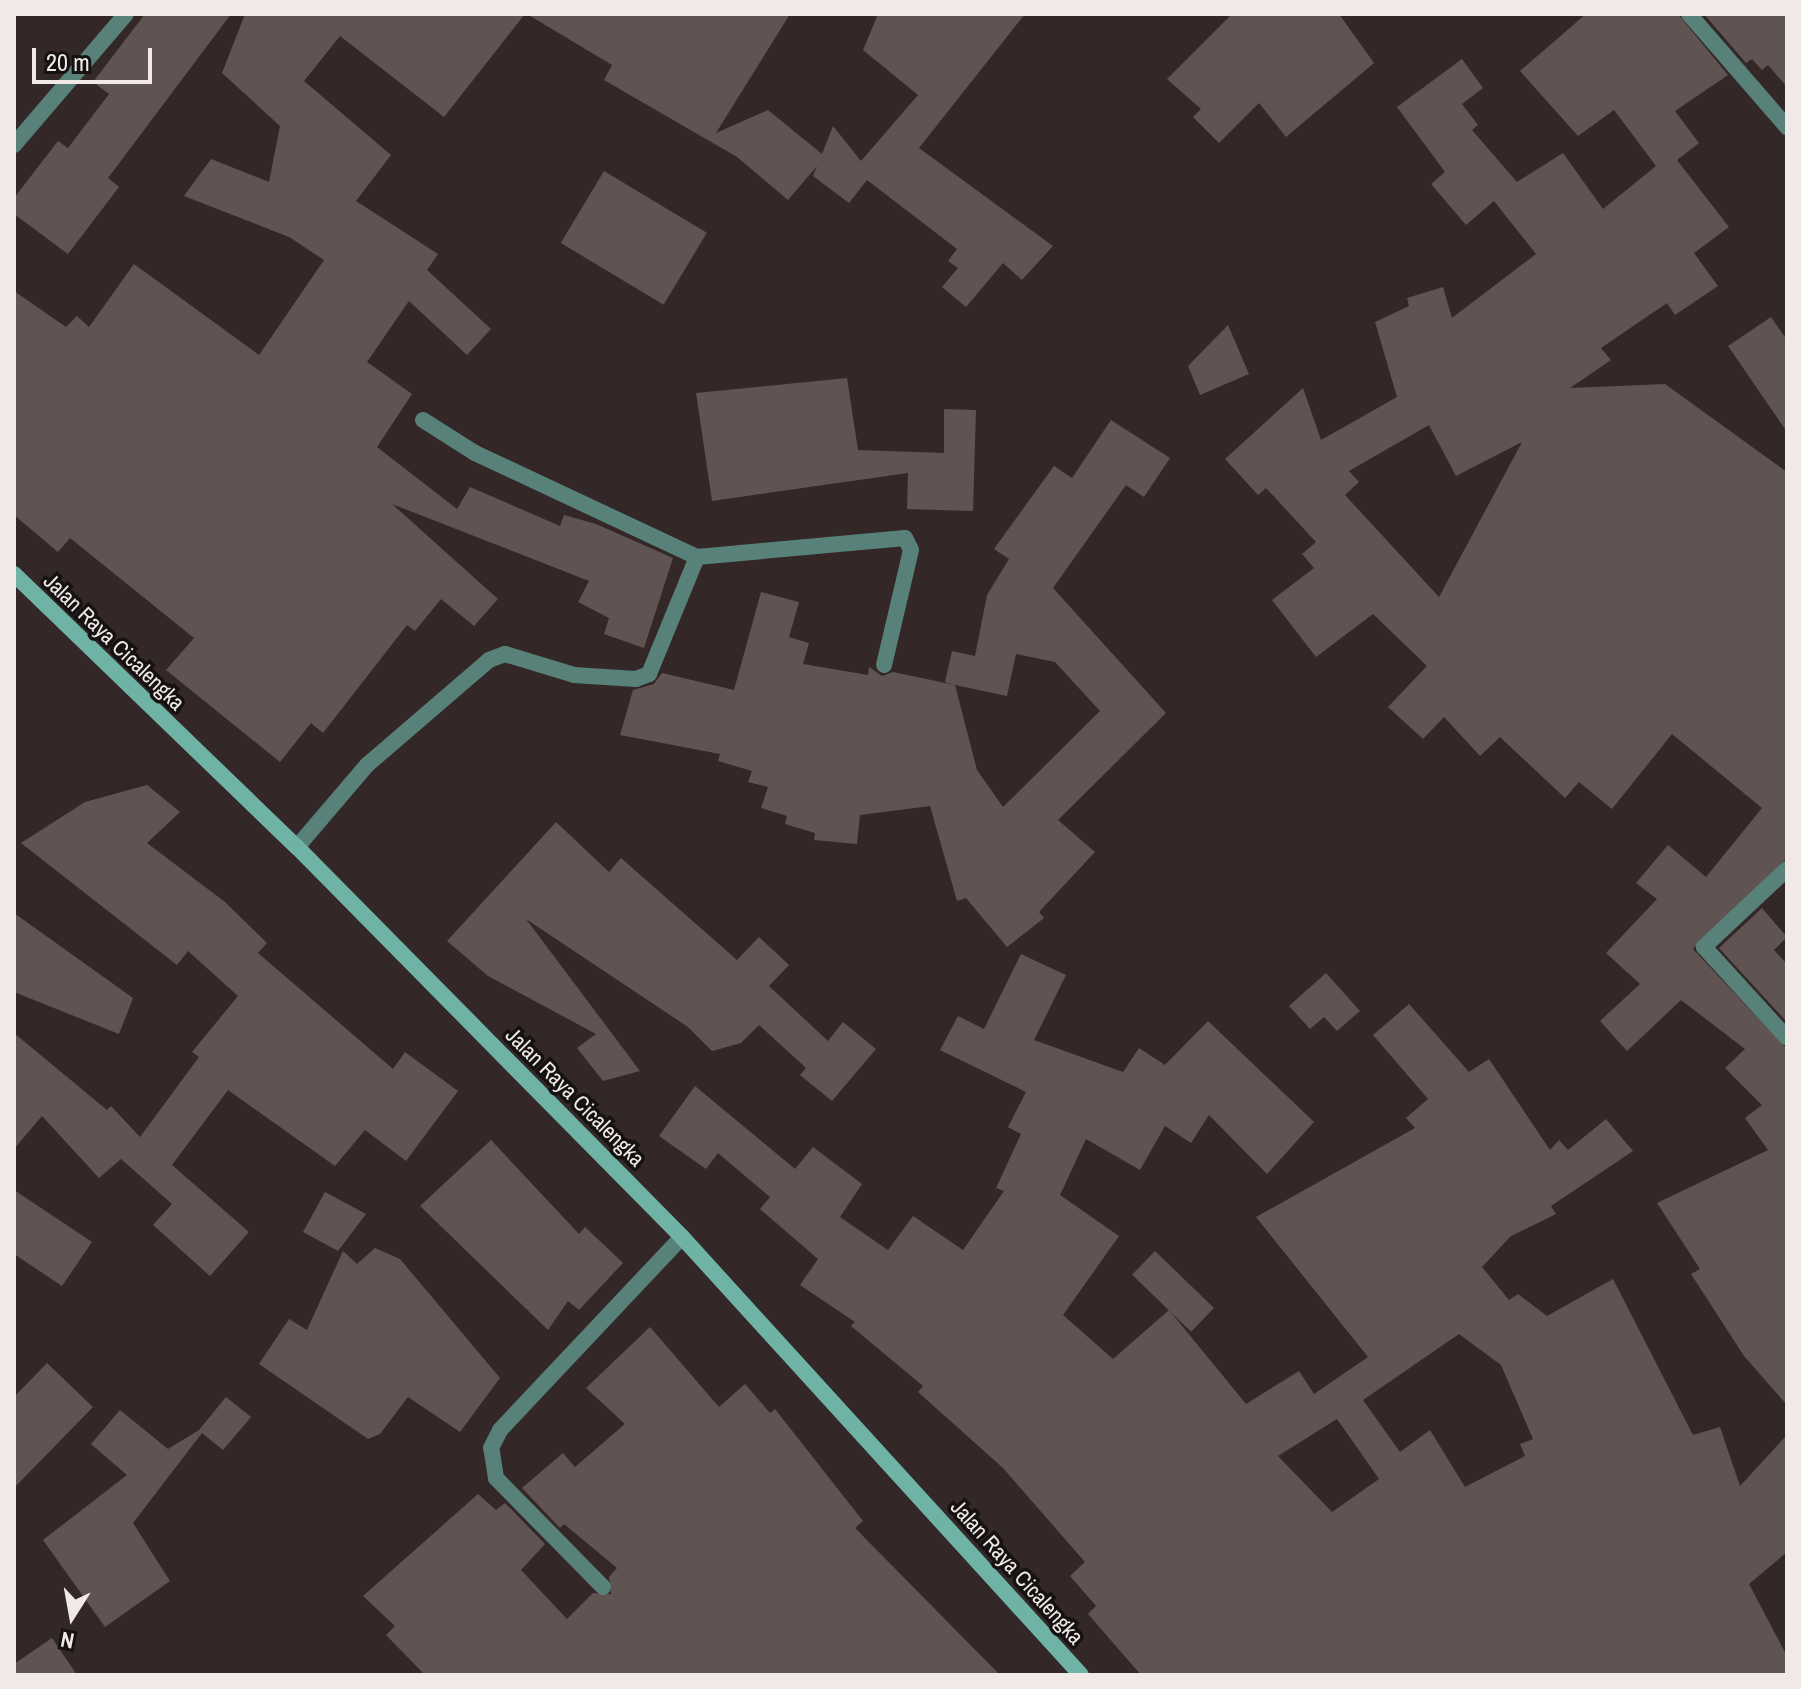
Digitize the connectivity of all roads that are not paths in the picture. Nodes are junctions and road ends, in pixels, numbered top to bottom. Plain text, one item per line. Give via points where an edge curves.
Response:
1 (126, 14) edge
2 (1689, 14) edge
3 (1787, 127) edge
4 (14, 145) edge
5 (423, 420) dead end
6 (697, 557) junction
7 (14, 574) edge
8 (884, 665) dead end
9 (297, 847) junction
10 (1787, 869) edge
11 (1787, 1038) edge
12 (682, 1237) junction
13 (603, 1587) dead end
14 (1081, 1675) edge

1 - 4 street
2 - 3 street
5 - 6 street via 475,453
6 - 8 street via 905,538 911,550
6 - 9 street via 649,674 636,679 574,675 505,654 489,660 367,765
7 - 9 main road, Jalan Raya Cicalengka
9 - 12 main road, Jalan Raya Cicalengka
10 - 11 street via 1704,947
12 - 13 street via 500,1430 491,1448 496,1478
12 - 14 main road, Jalan Raya Cicalengka

